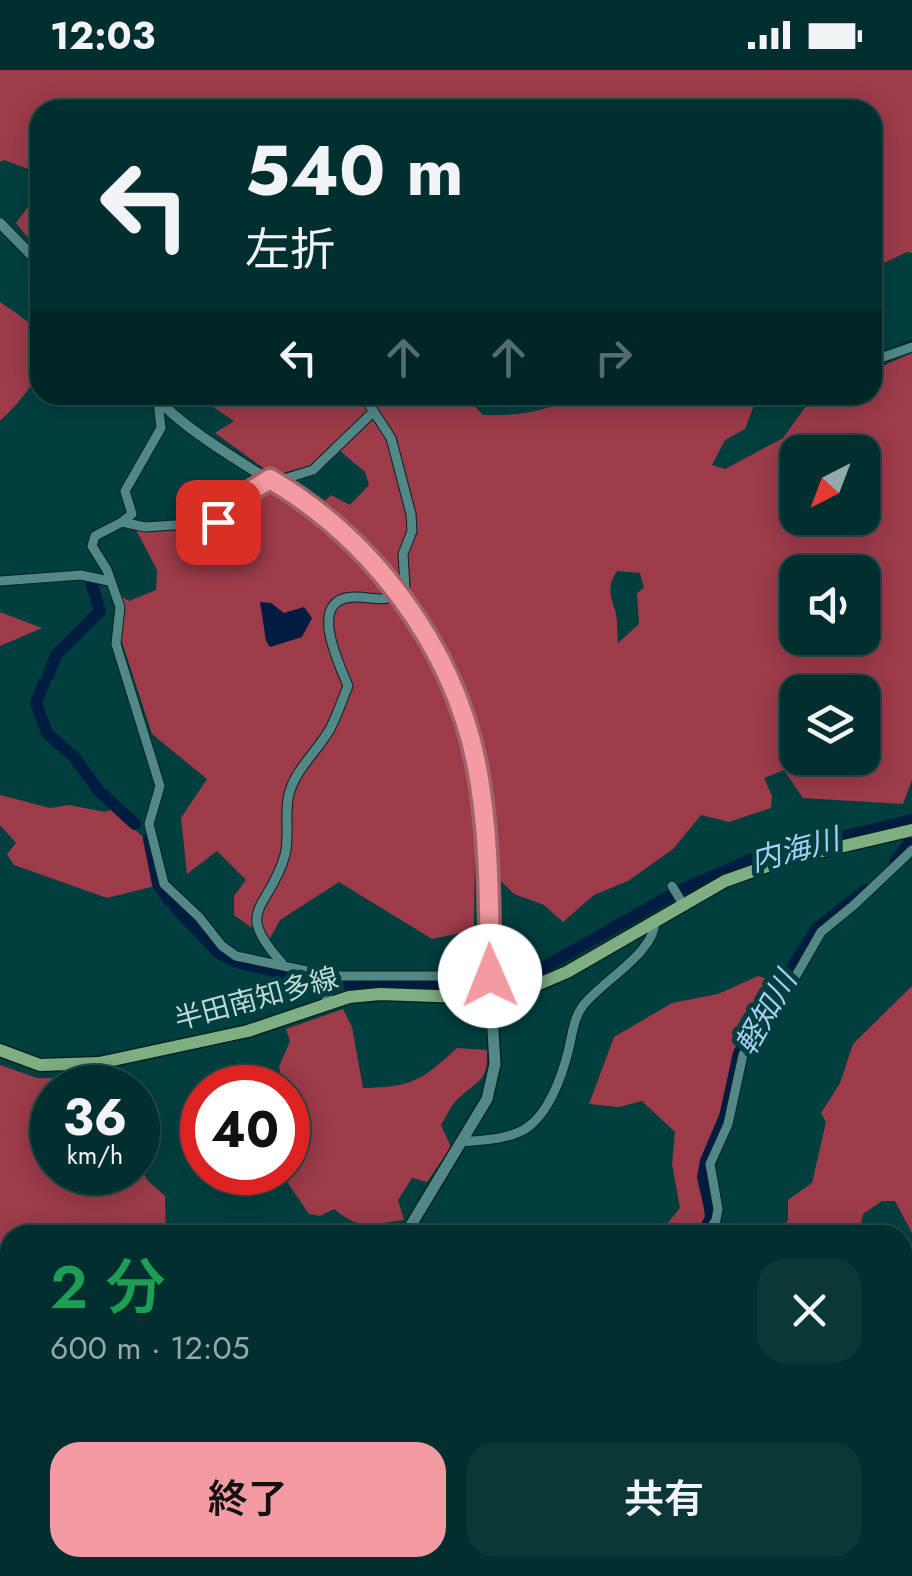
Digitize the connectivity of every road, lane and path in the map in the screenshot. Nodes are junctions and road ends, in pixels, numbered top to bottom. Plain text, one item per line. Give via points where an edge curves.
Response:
1 (0, 223) edge
2 (30, 254) edge
3 (912, 348) edge
4 (882, 357) edge
5 (156, 405) edge
6 (165, 405) edge
7 (369, 405) edge
8 (373, 412) junction
9 (270, 479) junction
10 (122, 522) junction
11 (0, 581) edge
12 (109, 581) junction
13 (398, 592) junction
14 (912, 830) edge
15 (912, 850) edge
16 (672, 886) dead end
17 (683, 904) junction
18 (655, 920) junction
19 (284, 965) junction
20 (331, 976) junction
21 (490, 976) junction
22 (491, 998) junction
23 (326, 1003) junction
24 (0, 1050) edge
25 (460, 1142) junction
26 (411, 1225) edge
27 (713, 1225) edge

1 - 2 street
3 - 4 street
5 - 10 street via 161,428 125,490 132,514
6 - 9 street
7 - 8 street
8 - 9 street via 314,470
8 - 13 street via 390,438 412,520 403,554 405,586
9 - 10 street via 230,504 218,522
9 - 13 street via 347,536
10 - 12 street via 96,536 92,546
11 - 12 street via 81,575
12 - 19 street via 120,607 116,644 160,786 150,824 164,884 236,956
13 - 19 street via 374,601 349,598 328,620 348,686 330,729 298,772 288,797 289,842 278,878 256,912 258,937
13 - 21 street via 446,672 476,761
14 - 17 main road, 半田南知多線 via 755,868
15 - 27 street via 821,932 743,1055 728,1124 710,1164 718,1209
16 - 17 street
17 - 18 main road, 半田南知多線
18 - 22 main road, 半田南知多線 via 543,985
18 - 25 street via 644,947 580,1009 539,1116 510,1136
19 - 20 street
20 - 21 street
20 - 23 street
21 - 22 street
22 - 23 main road, 半田南知多線 via 380,994
22 - 25 main road via 492,1084
23 - 24 main road, 半田南知多線 via 248,1031 99,1062 40,1065
25 - 26 main road

